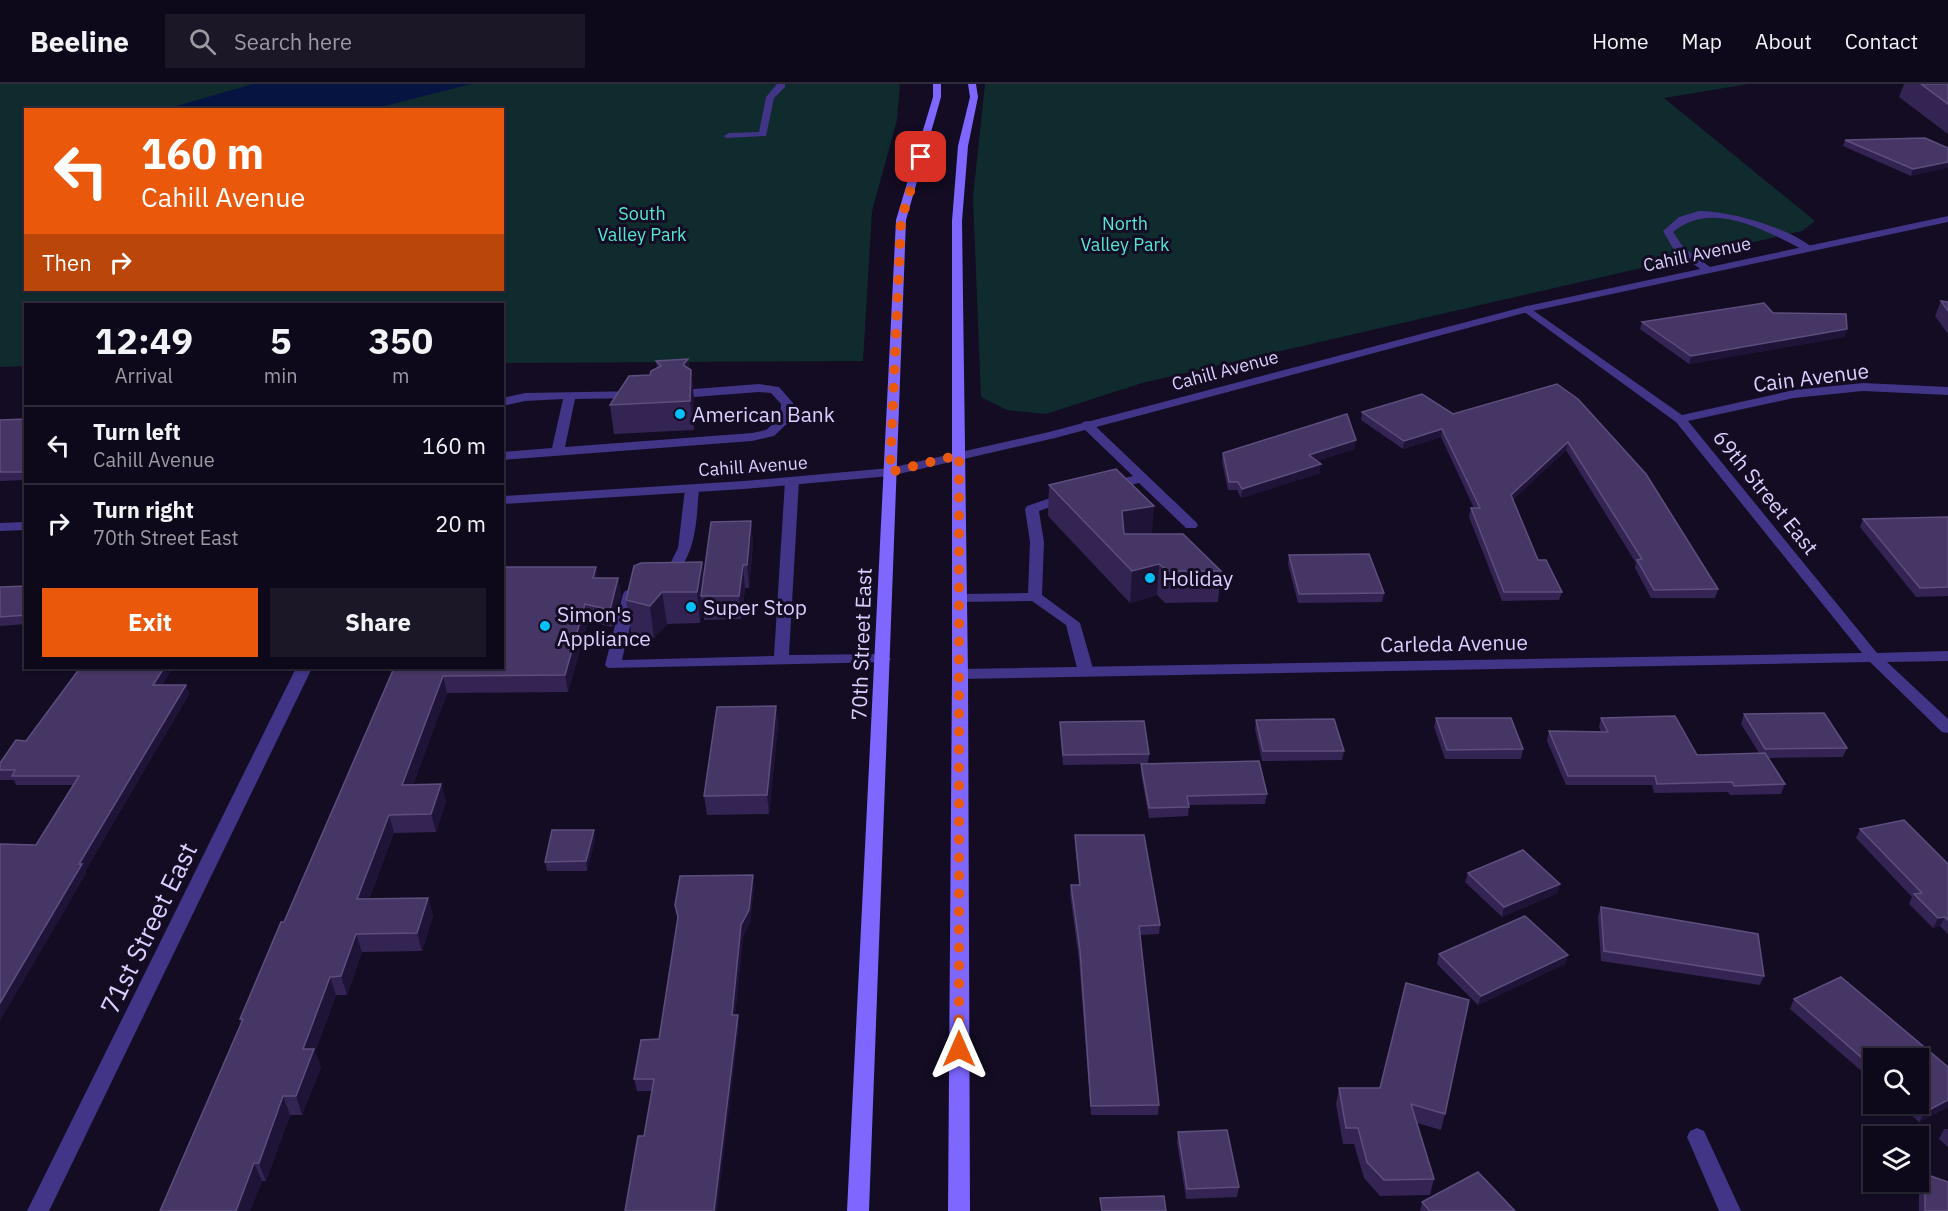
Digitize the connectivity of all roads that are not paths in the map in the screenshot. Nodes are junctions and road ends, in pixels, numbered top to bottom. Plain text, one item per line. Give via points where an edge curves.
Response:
1 (781, 84) edge
2 (937, 84) edge
3 (972, 84) edge
4 (729, 136) dead end
5 (1948, 219) edge
6 (1809, 249) junction
7 (1709, 270) junction
8 (1527, 309) junction
9 (1948, 391) edge
10 (694, 393) dead end
11 (570, 394) junction
12 (656, 394) edge
13 (504, 402) edge
14 (1680, 419) junction
15 (1087, 425) junction
16 (558, 451) junction
17 (959, 455) junction
18 (504, 456) edge
19 (890, 472) junction
20 (1143, 478) junction
21 (792, 481) junction
22 (1099, 488) edge
23 (692, 489) junction
24 (1077, 494) edge
25 (504, 500) edge
26 (1191, 525) dead end
27 (24, 526) edge
28 (0, 527) edge
29 (1035, 597) junction
30 (960, 598) junction
31 (1872, 656) junction
32 (1948, 656) edge
33 (883, 659) junction
34 (781, 660) junction
35 (304, 669) edge
36 (1086, 672) junction
37 (960, 674) junction
38 (1948, 728) edge
39 (1697, 1137) dead end
40 (38, 1211) edge
41 (858, 1211) edge
42 (959, 1211) edge
43 (1730, 1211) edge

1 - 4 street via 770,97 763,134
2 - 19 main road, 70th Street East via 937,97 901,220
3 - 17 main road via 974,97 963,146 957,221
5 - 6 street, Cahill Avenue
6 - 7 street, Cahill Avenue
6 - 7 street via 1732,217 1690,217 1675,223 1668,231 1670,240
7 - 8 street, Cahill Avenue
8 - 14 street, 69th Street East
8 - 15 street, Cahill Avenue
9 - 14 street, Cain Avenue via 1863,387 1794,394
10 - 16 street via 775,390 787,403 786,418 770,433 752,437
11 - 12 street
11 - 13 street
11 - 16 street
14 - 31 street, 69th Street East
15 - 17 street, Cahill Avenue
15 - 20 street
16 - 18 street
17 - 19 street, Cahill Avenue
17 - 30 main road
19 - 21 street, Cahill Avenue
19 - 33 main road, 70th Street East
20 - 22 street
20 - 26 street
21 - 23 street, Cahill Avenue
21 - 34 street
23 - 25 street, Cahill Avenue
23 - 34 street via 681,560 673,571 630,594 613,665
24 - 29 street via 1032,508 1037,542
27 - 28 street
29 - 30 street
29 - 36 street via 1073,623
30 - 37 main road
31 - 32 street, Carleda Avenue
31 - 36 street, Carleda Avenue
31 - 38 street, 69th Street East
33 - 34 street
33 - 41 main road, 70th Street East
35 - 40 street, 71st Street East
36 - 37 street, Carleda Avenue
37 - 42 main road
39 - 43 street

